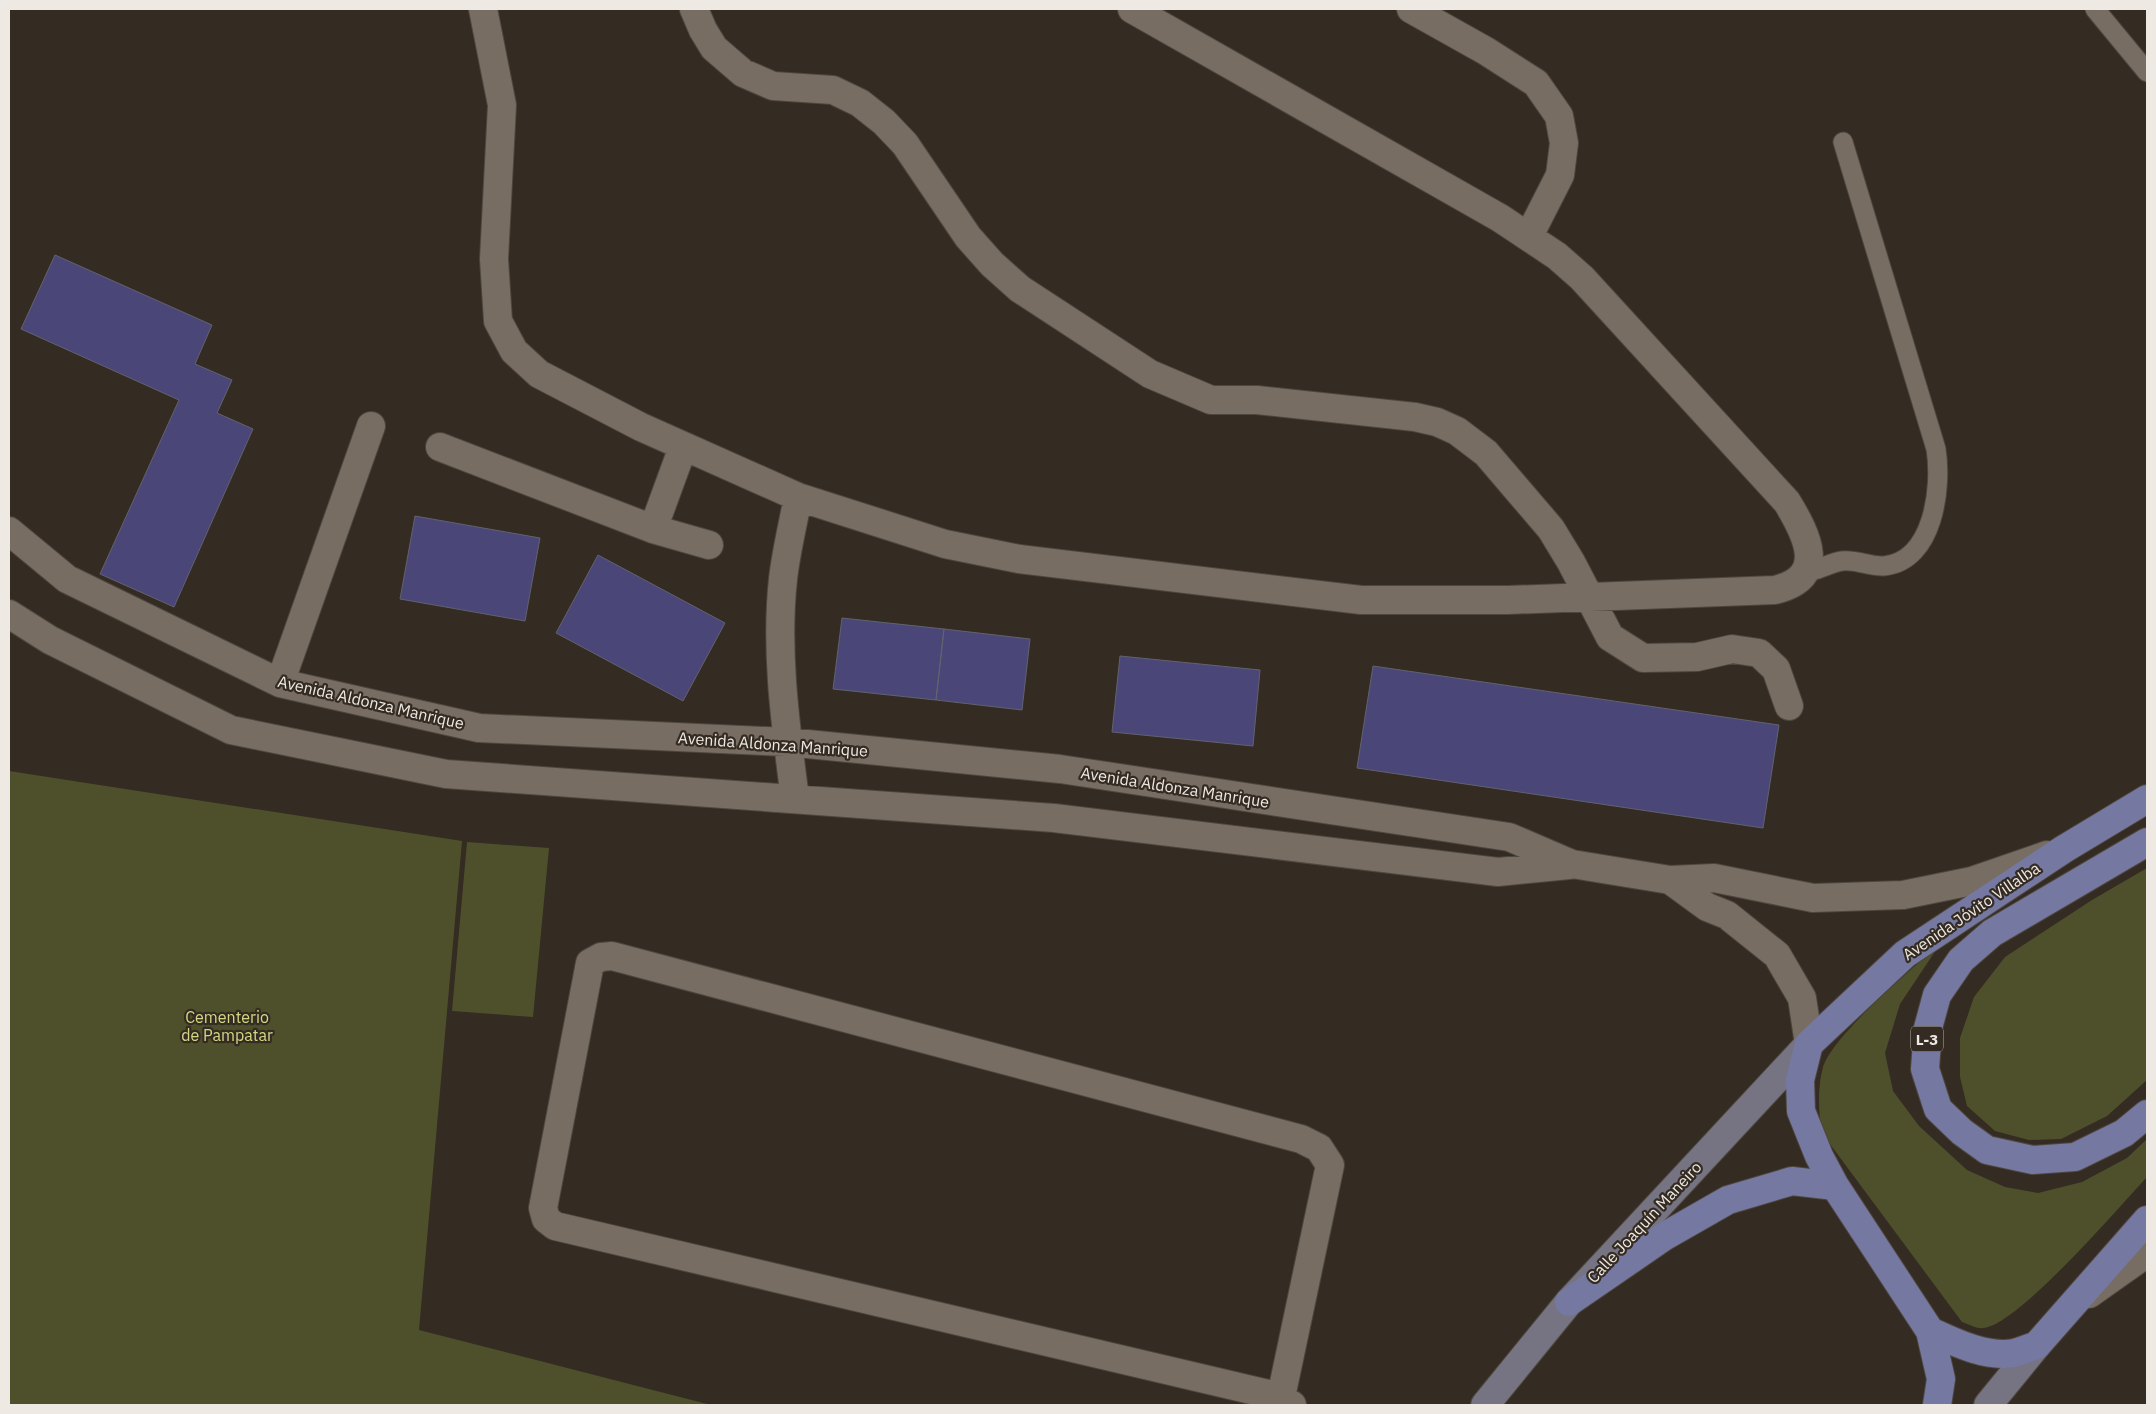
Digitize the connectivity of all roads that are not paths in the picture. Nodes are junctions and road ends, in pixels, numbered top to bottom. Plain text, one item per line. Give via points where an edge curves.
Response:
1 (483, 9) edge
2 (694, 9) edge
3 (1132, 9) edge
4 (1411, 9) edge
5 (2095, 9) edge
6 (2147, 72) edge
7 (1843, 142) dead end
8 (1529, 236) junction
9 (371, 426) dead end
10 (683, 446) junction
11 (440, 447) dead end
12 (798, 497) junction
13 (653, 529) junction
14 (12, 539) edge
15 (708, 545) dead end
16 (1805, 572) junction
17 (1588, 595) junction
18 (9, 614) edge
19 (280, 683) junction
20 (1790, 706) dead end
21 (788, 742) junction
22 (2147, 799) edge
23 (795, 800) junction
24 (2147, 842) edge
25 (2064, 849) junction
26 (1572, 864) junction
27 (1670, 880) junction
28 (1809, 1044) junction
29 (2147, 1114) edge
30 (1835, 1186) junction
31 (2147, 1220) edge
32 (2147, 1253) edge
33 (1569, 1302) junction
34 (2074, 1305) junction
35 (1930, 1331) junction
36 (2037, 1345) junction
37 (1286, 1401) edge
38 (1485, 1405) edge
39 (1937, 1405) edge
40 (1988, 1405) edge

1 - 10 street via 502,105 494,259 498,321 524,363 539,374
2 - 17 street via 714,48 743,73 773,86 833,90 860,103 884,122 905,144 968,237 992,264 1020,289 1150,374 1212,400 1257,400 1415,417 1437,422 1465,436 1486,454 1551,529
3 - 8 street
4 - 8 street via 1536,83 1558,116 1564,143 1560,175
5 - 6 lane
7 - 16 lane via 1940,470 1938,492 1926,532 1915,550 1884,566 1842,561
8 - 16 street via 1557,256 1594,290 1787,502 1803,528 1809,547
9 - 19 street
10 - 12 street
10 - 13 street
11 - 13 street
12 - 17 street via 945,544 1028,560 1361,600 1508,600
12 - 21 street via 782,579 781,644
13 - 15 street
14 - 19 street, Avenida Aldonza Manrique via 67,579
16 - 17 street via 1798,581 1775,590
17 - 20 street via 1610,637 1643,658 1697,657 1732,649 1759,652 1776,669
18 - 23 street, Avenida Aldonza Manrique via 50,640 231,730 446,774
19 - 21 street, Avenida Aldonza Manrique via 479,728
21 - 23 street
21 - 26 street, Avenida Aldonza Manrique via 1060,769 1509,837
22 - 25 main road, Avenida Jóvito Villalba
23 - 26 street, Avenida Aldonza Manrique via 1054,818 1498,872
24 - 29 main road, L-3 via 1992,933 1961,960 1937,995 1928,1028 1925,1069 1938,1109 1962,1132 1987,1150 2033,1160 2076,1157 2124,1133
25 - 27 street, Avenida Aldonza Manrique via 1972,881 1903,895 1813,898 1714,878
25 - 28 main road, Avenida Jóvito Villalba via 1905,954
26 - 27 street, Avenida Aldonza Manrique
27 - 28 street, Avenida Aldonza Manrique via 1707,907 1728,915 1778,955 1802,998
28 - 30 main road via 1800,1080 1801,1111
28 - 33 street, Calle Joaquín Maneiro
30 - 33 main road via 1792,1181 1728,1200 1666,1236
30 - 35 main road
31 - 34 main road
32 - 34 street
33 - 38 street, Calle Joaquín Maneiro
34 - 36 main road
35 - 36 main road via 1964,1346 1988,1352 2012,1353
35 - 39 main road via 1941,1379
36 - 40 street
37 - 37 street via 1330,1165 1319,1148 1301,1139 612,956 590,963 543,1208 546,1219 555,1226

